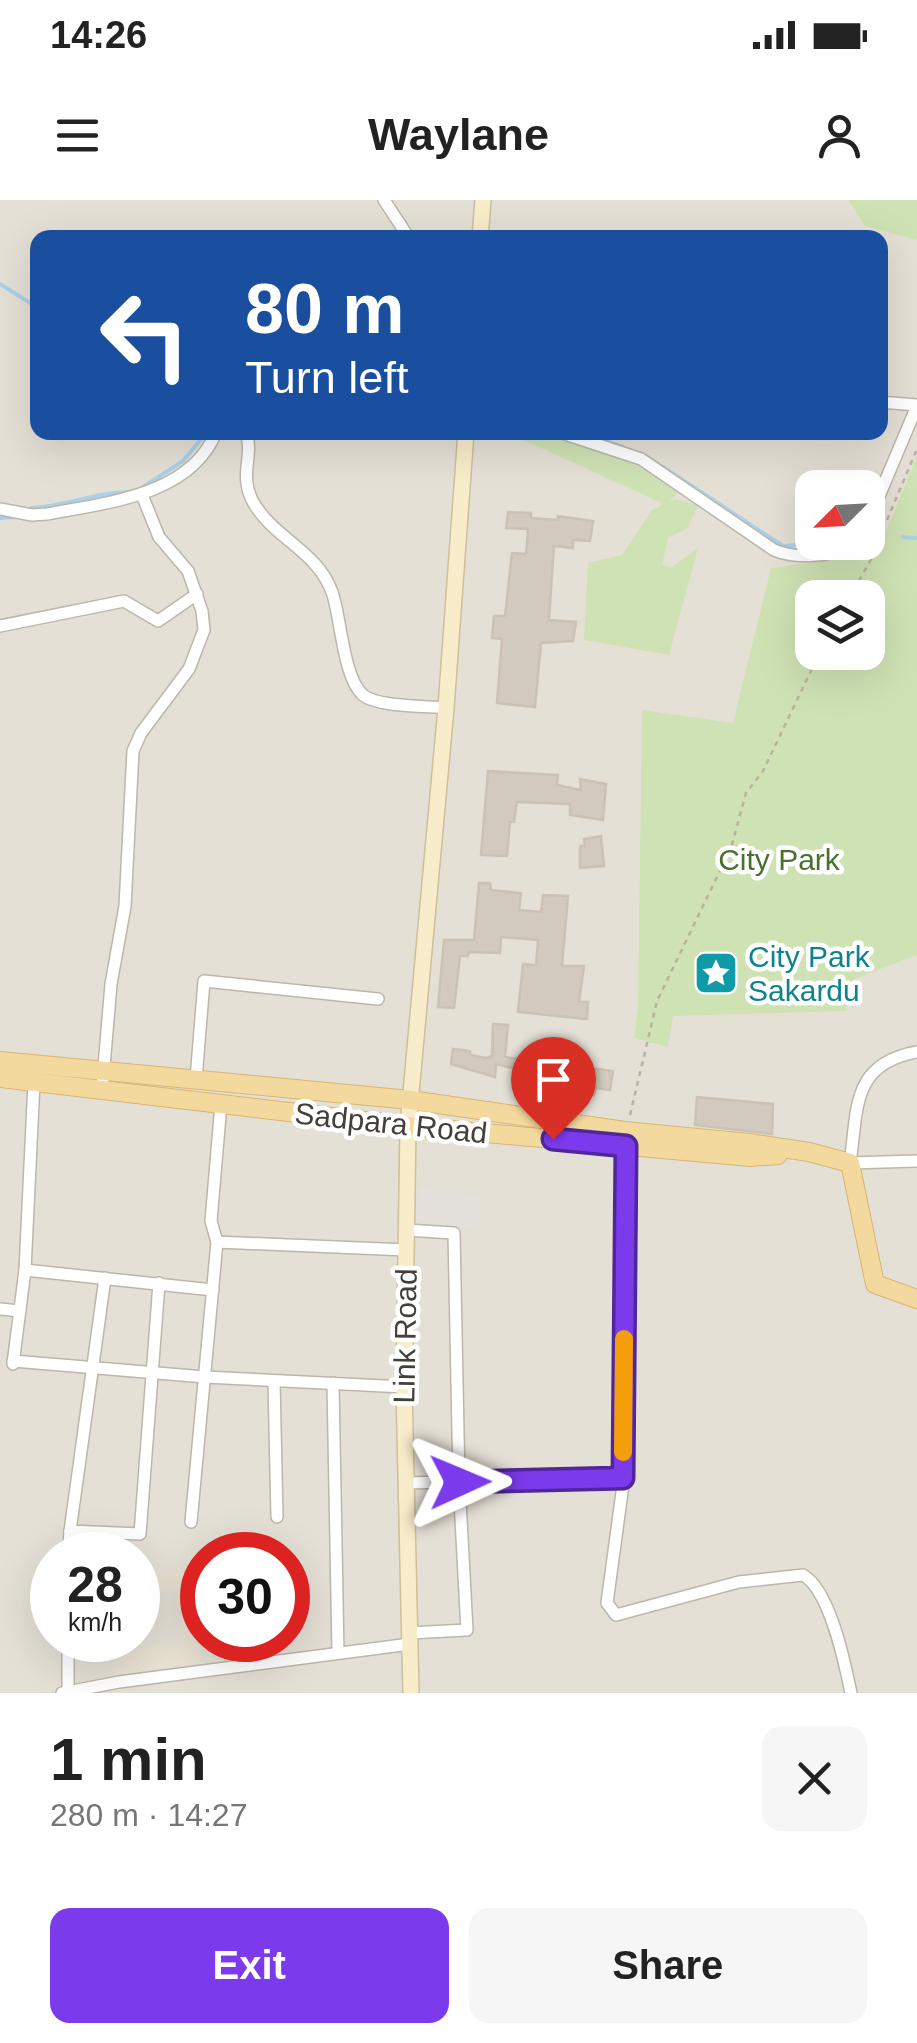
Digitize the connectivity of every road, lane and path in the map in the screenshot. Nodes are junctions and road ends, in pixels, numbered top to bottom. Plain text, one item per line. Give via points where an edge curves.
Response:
1 (384, 200) edge
2 (483, 200) edge
3 (404, 230) edge
4 (481, 230) edge
5 (888, 403) edge
6 (917, 406) edge
7 (212, 440) edge
8 (248, 440) edge
9 (465, 440) edge
10 (583, 440) edge
11 (142, 495) junction
12 (0, 509) edge
13 (197, 594) junction
14 (0, 626) edge
15 (811, 670) edge
16 (446, 708) junction
17 (378, 999) dead end
18 (917, 1052) edge
19 (0, 1060) edge
20 (103, 1070) junction
21 (0, 1078) edge
22 (196, 1079) junction
23 (34, 1082) junction
24 (102, 1090) junction
25 (410, 1100) junction
26 (221, 1104) junction
27 (408, 1126) junction
28 (625, 1138) junction
29 (917, 1160) edge
30 (850, 1163) junction
31 (406, 1230) junction
32 (217, 1242) junction
33 (406, 1250) junction
34 (25, 1270) junction
35 (105, 1278) junction
36 (159, 1282) junction
37 (213, 1290) junction
38 (917, 1299) edge
39 (0, 1309) edge
40 (20, 1312) junction
41 (94, 1367) junction
42 (152, 1371) junction
43 (205, 1377) junction
44 (274, 1380) junction
45 (333, 1384) junction
46 (404, 1387) junction
47 (623, 1478) junction
48 (460, 1482) junction
49 (406, 1483) junction
50 (277, 1517) dead end
51 (191, 1522) dead end
52 (70, 1531) joint
53 (410, 1638) junction
54 (338, 1653) junction
55 (67, 1662) edge
56 (120, 1688) edge
57 (65, 1692) edge
58 (411, 1693) edge
59 (851, 1693) edge

1 - 3 street
2 - 4 main road
5 - 6 street
6 - 10 street via 874,508 873,540 804,555 774,550 641,459
7 - 11 street via 191,466
8 - 16 street via 244,482 262,516 330,586 358,689 372,701
9 - 16 main road, Link Road
11 - 12 street via 47,514
11 - 13 street via 159,537
13 - 14 street via 158,621 124,601
13 - 20 street via 204,630 197,655 133,751 125,906
15 - 28 path via 746,792 730,848 657,1001
16 - 25 main road, Link Road
17 - 22 street via 204,981
18 - 30 street via 888,1059 865,1078
19 - 20 main road, Sadpara Road
20 - 22 main road, Sadpara Road
20 - 24 street
21 - 23 main road, Sadpara Road
22 - 25 main road, Sadpara Road
23 - 24 main road, Sadpara Road
23 - 34 street
24 - 26 main road, Sadpara Road
25 - 27 main road, Link Road
25 - 28 main road, Sadpara Road
26 - 27 main road, Sadpara Road
26 - 32 street via 211,1220
27 - 28 main road, Sadpara Road
27 - 31 main road, Link Road
28 - 30 main road, Sadpara Road via 750,1158 808,1152
28 - 47 street
29 - 30 street
30 - 38 main road via 875,1284
31 - 33 main road, Link Road
31 - 48 street via 454,1233
32 - 33 street
32 - 37 street
33 - 46 main road, Link Road
34 - 35 street
34 - 40 street
35 - 36 street
35 - 41 street
36 - 37 street
36 - 42 street
37 - 43 street
39 - 40 street
40 - 41 street via 13,1365
41 - 42 street
41 - 52 street
42 - 43 street
42 - 52 street via 140,1534
43 - 44 street
43 - 51 street
44 - 45 street
44 - 50 street
45 - 46 street
45 - 54 street
46 - 49 main road, Link Road
47 - 48 street
47 - 59 street via 607,1603 616,1615 724,1586 803,1575 819,1591
48 - 49 street
48 - 53 street via 467,1630
49 - 53 main road, Link Road
53 - 54 street
53 - 58 main road, Link Road
54 - 56 street
55 - 57 street
56 - 57 street

